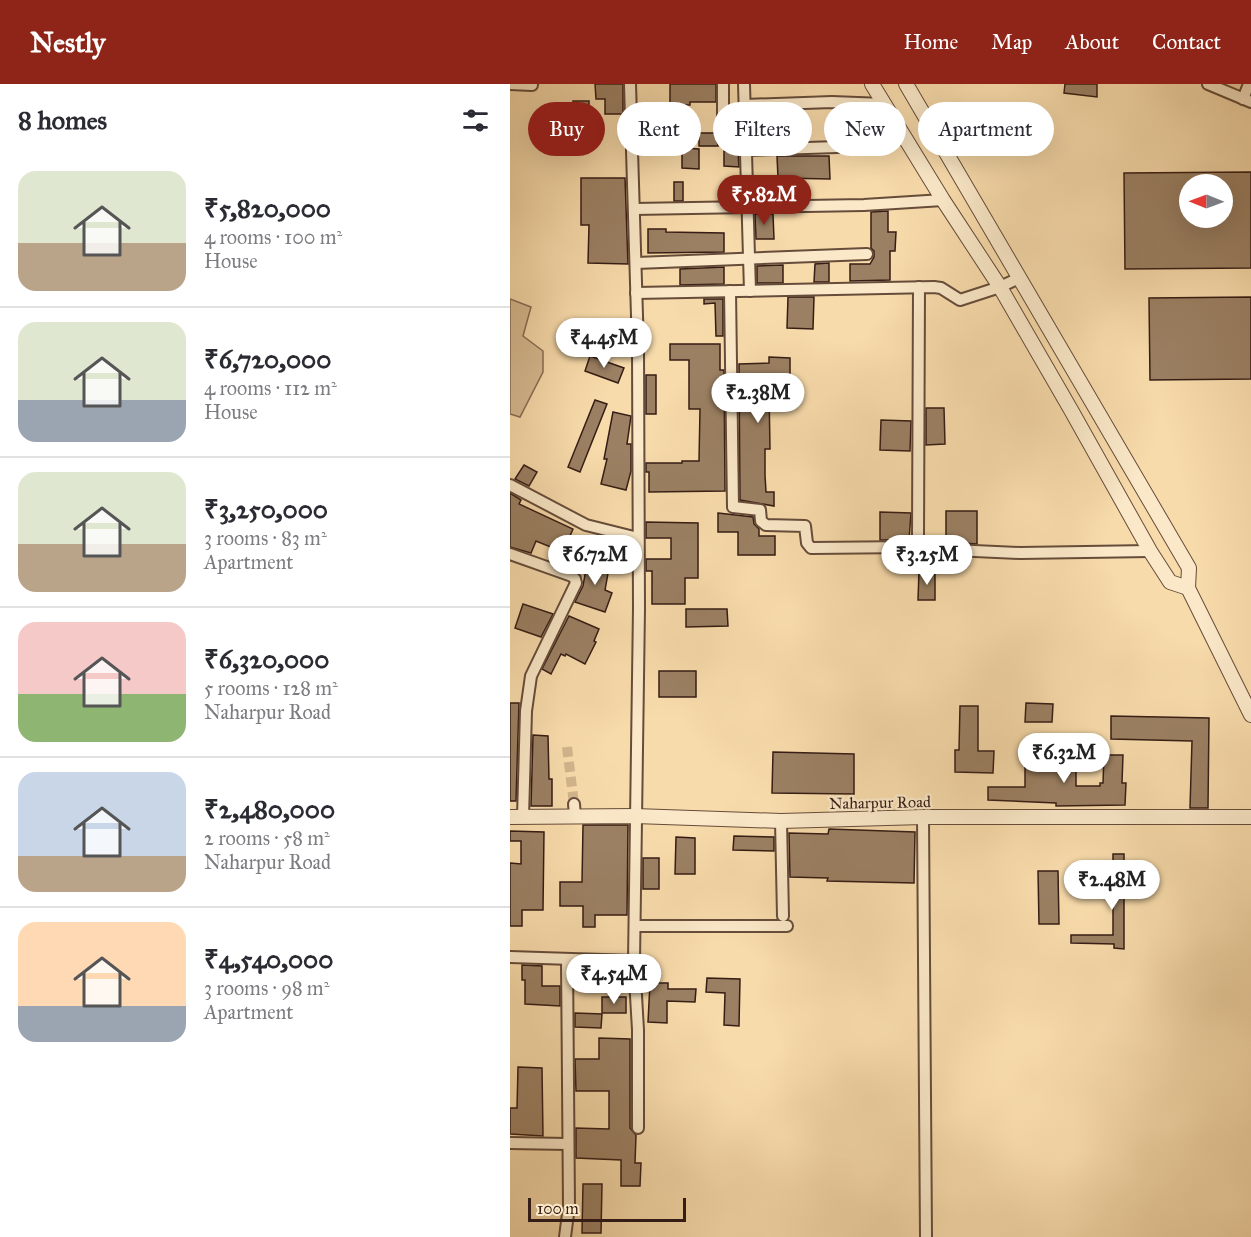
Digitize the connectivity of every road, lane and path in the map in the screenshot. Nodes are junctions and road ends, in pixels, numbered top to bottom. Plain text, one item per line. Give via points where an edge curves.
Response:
1 (510, 84) edge
2 (532, 84) edge
3 (538, 84) edge
4 (630, 84) edge
5 (723, 84) edge
6 (744, 84) edge
7 (872, 84) edge
8 (906, 84) edge
9 (1208, 84) edge
10 (1249, 84) edge
11 (1247, 100) edge
12 (723, 102) edge
13 (745, 102) edge
14 (880, 102) edge
15 (906, 143) edge
16 (746, 156) edge
17 (943, 200) junction
18 (747, 207) junction
19 (634, 209) junction
20 (867, 254) dead end
21 (748, 259) junction
22 (636, 263) junction
23 (1019, 278) junction
24 (919, 287) junction
25 (1000, 287) junction
26 (730, 291) junction
27 (750, 291) junction
28 (636, 293) junction
29 (510, 485) edge
30 (638, 538) junction
31 (931, 549) dead end
32 (1150, 551) junction
33 (510, 554) edge
34 (1188, 588) junction
35 (1251, 715) edge
36 (635, 816) junction
37 (517, 817) edge
38 (1251, 817) edge
39 (923, 818) junction
40 (781, 820) junction
41 (635, 926) junction
42 (510, 957) edge
43 (567, 959) junction
44 (634, 961) junction
45 (638, 1128) dead end
46 (510, 1143) edge
47 (568, 1144) junction
48 (565, 1237) edge
49 (926, 1237) edge

1 - 2 street
2 - 3 street
4 - 19 street
5 - 12 street
6 - 13 street
7 - 14 street
8 - 23 street
9 - 11 street
10 - 11 street
15 - 17 street
16 - 18 street
17 - 18 street
17 - 25 street
18 - 19 street
18 - 21 street
19 - 22 street
20 - 21 street
21 - 22 street
21 - 27 street
22 - 28 street
23 - 25 street
23 - 34 street via 1189,568
24 - 25 street via 938,287 960,300
24 - 26 street via 918,537 912,547 811,548 805,526 766,525 761,521 760,510 733,507
24 - 27 street
25 - 32 street
26 - 27 street
26 - 28 street
28 - 30 street
29 - 30 street via 586,525
30 - 36 street
31 - 32 street via 1030,553
32 - 34 street via 1170,582
33 - 37 street via 572,576 576,583 531,676
34 - 35 street
36 - 37 street, Naharpur Road via 574,810
36 - 40 street, Naharpur Road
36 - 41 street
38 - 39 street, Naharpur Road
39 - 40 street, Naharpur Road
39 - 49 street
40 - 41 street via 785,921
41 - 44 street
42 - 43 street
43 - 44 street
43 - 47 street
44 - 45 street
46 - 47 street
47 - 48 street

